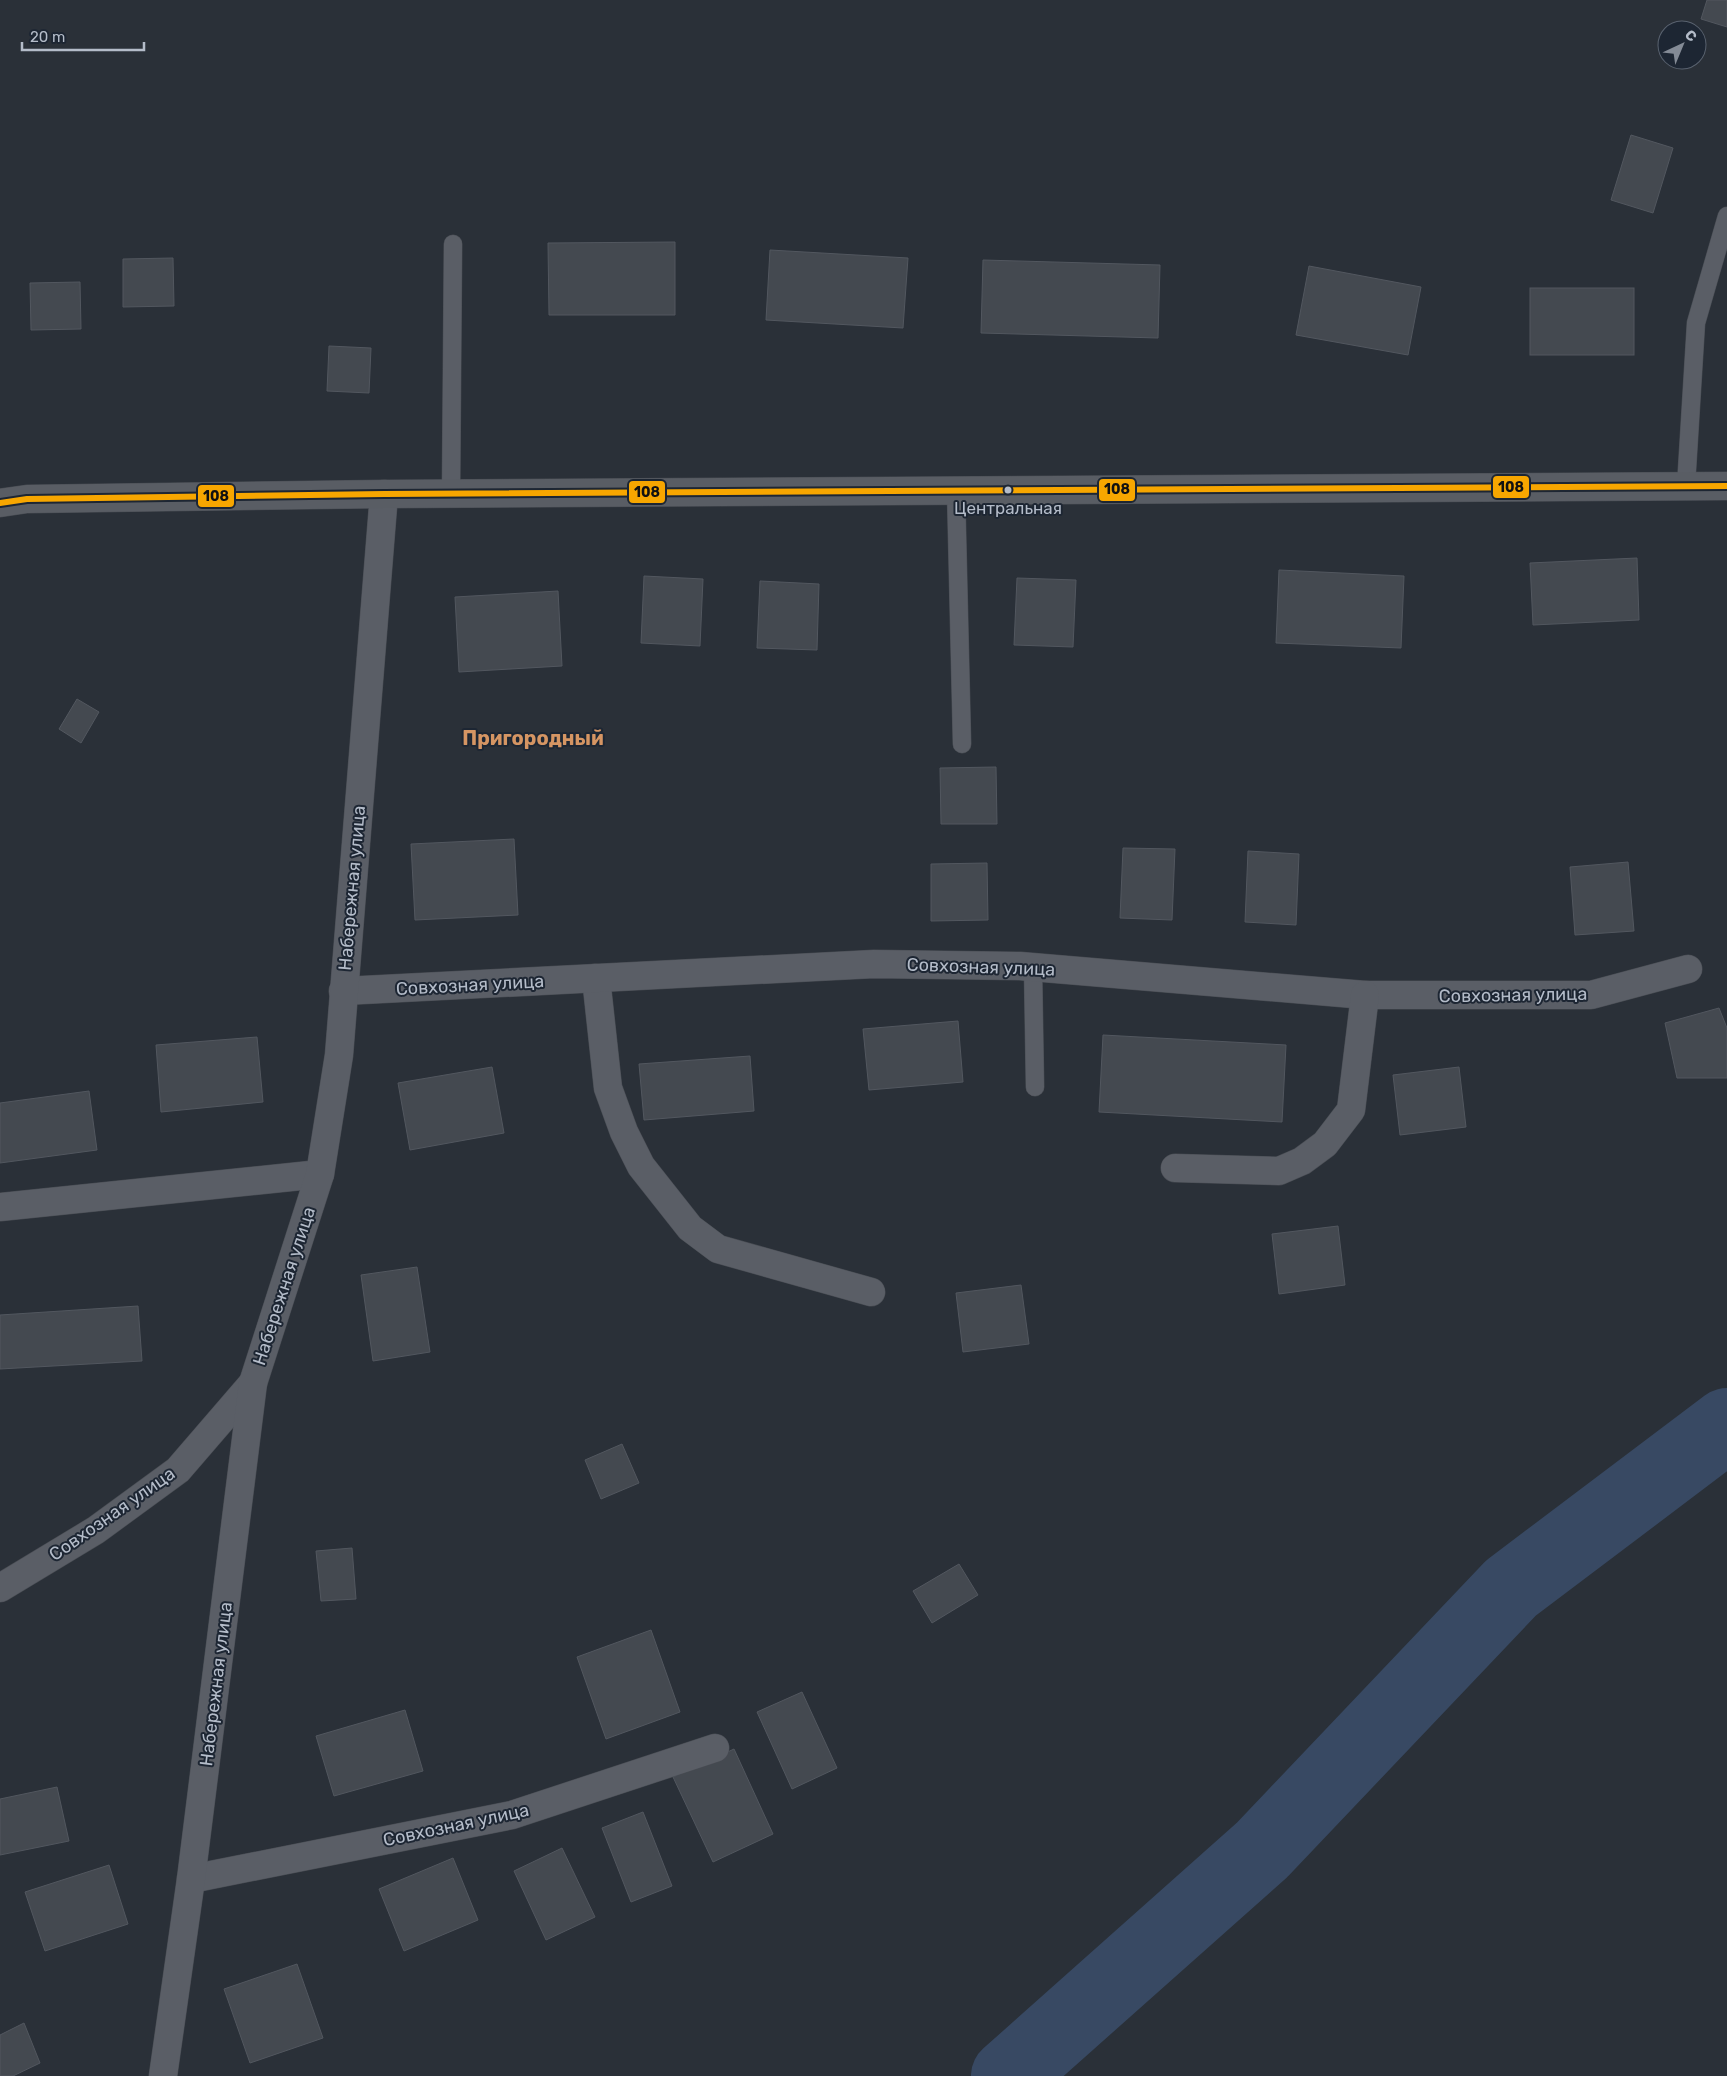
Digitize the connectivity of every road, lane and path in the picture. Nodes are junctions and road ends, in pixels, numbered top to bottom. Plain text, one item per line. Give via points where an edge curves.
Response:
1 (1727, 216) edge
2 (453, 244) dead end
3 (1686, 486) junction
4 (1727, 486) edge
5 (956, 490) junction
6 (384, 494) junction
7 (451, 494) junction
8 (0, 503) edge
9 (962, 744) dead end
10 (1033, 967) junction
11 (1688, 969) dead end
12 (596, 978) junction
13 (343, 991) junction
14 (1364, 996) junction
15 (1035, 1087) dead end
16 (1175, 1168) dead end
17 (320, 1174) junction
18 (0, 1207) edge
19 (871, 1292) dead end
20 (253, 1383) junction
21 (0, 1588) edge
22 (714, 1748) dead end
23 (191, 1879) junction
24 (163, 2076) edge

1 - 3 lane via 1696,324
2 - 7 lane
3 - 4 street
3 - 5 street
5 - 7 street
5 - 9 lane
6 - 7 street
6 - 8 street via 27,499
6 - 13 street, Набережная улица
10 - 12 street, Совхозная улица via 874,964
10 - 14 street, Совхозная улица
10 - 15 lane
11 - 14 street, Совхозная улица via 1591,995
12 - 13 street, Совхозная улица
12 - 19 street via 608,1088 624,1132 641,1166 690,1228 718,1249
13 - 17 street, Набережная улица via 339,1055
14 - 16 street via 1351,1110 1325,1144 1302,1161 1279,1170
17 - 18 street
17 - 20 street, Набережная улица
20 - 21 street, Совхозная улица via 178,1470 96,1530
20 - 23 street, Набережная улица
22 - 23 street, Совхозная улица via 512,1815
23 - 24 street, Набережная улица

